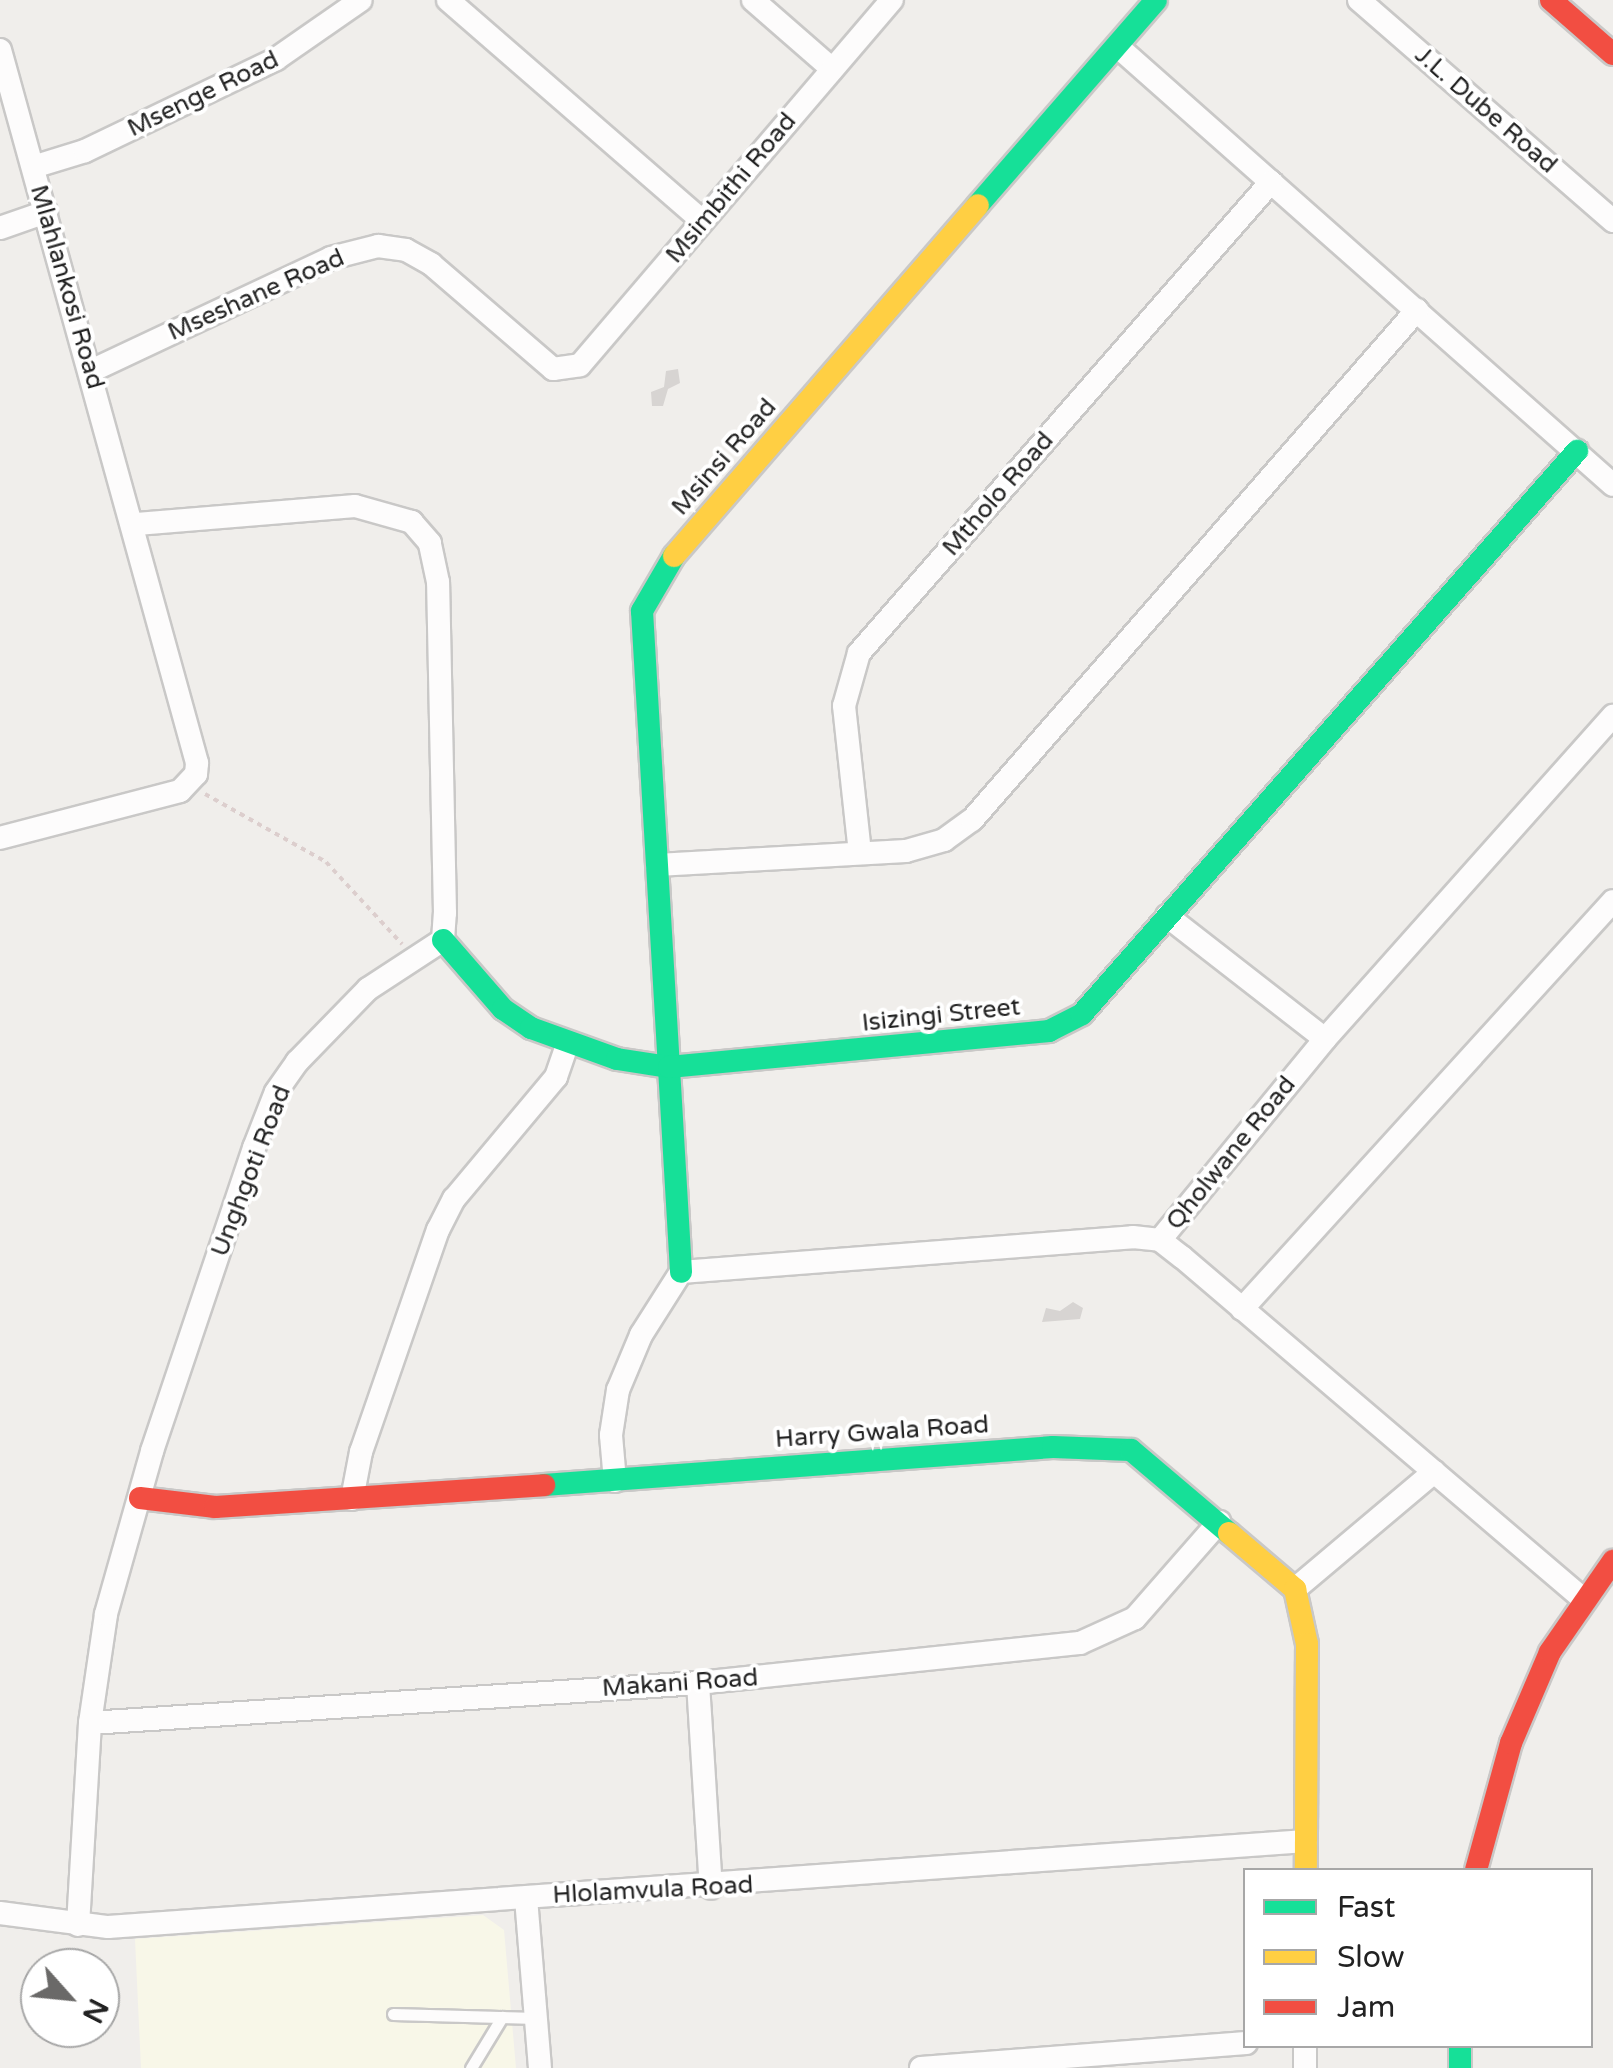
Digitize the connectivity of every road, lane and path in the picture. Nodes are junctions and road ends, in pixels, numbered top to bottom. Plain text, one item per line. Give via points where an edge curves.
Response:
1 (361, 0) edge
2 (448, 0) edge
3 (753, 0) edge
4 (892, 0) edge
5 (1156, 0) edge
6 (1358, 0) edge
7 (1551, 0) edge
8 (1117, 46) junction
9 (0, 50) edge
10 (1613, 54) edge
11 (832, 69) junction
12 (33, 167) junction
13 (1271, 182) junction
14 (46, 212) junction
15 (1613, 221) edge
16 (702, 222) junction
17 (0, 228) edge
18 (1417, 310) junction
19 (565, 370) joint
20 (91, 371) junction
21 (1576, 450) junction
22 (1613, 485) edge
23 (134, 524) junction
24 (1613, 716) edge
25 (189, 785) junction
26 (0, 838) edge
27 (860, 853) junction
28 (657, 865) junction
29 (1613, 901) edge
30 (1168, 916) junction
31 (443, 940) junction
32 (412, 955) junction
33 (1325, 1040) junction
34 (568, 1044) junction
35 (669, 1067) junction
36 (1160, 1240) junction
37 (681, 1272) junction
38 (1242, 1309) junction
39 (1434, 1472) junction
40 (615, 1482) junction
41 (140, 1498) junction
42 (352, 1499) junction
43 (1218, 1522) junction
44 (1613, 1561) edge
45 (1295, 1589) junction
46 (1583, 1599) junction
47 (698, 1683) junction
48 (90, 1723) junction
49 (1306, 1841) junction
50 (1306, 1868) edge
51 (1477, 1868) edge
52 (711, 1888) junction
53 (526, 1898) junction
54 (0, 1914) edge
55 (78, 1925) junction
56 (393, 2014) dead end
57 (502, 2017) junction
58 (536, 2018) junction
59 (1243, 2043) edge
60 (470, 2068) edge
61 (540, 2068) edge
62 (921, 2068) edge

1 - 12 street, Msenge Road via 276,59 85,151
2 - 16 street
3 - 11 street
4 - 11 street, Msimbithi Road
5 - 8 street, Msinsi Road
6 - 15 street, J.L. Dube Road
7 - 10 street
8 - 13 street
8 - 28 street, Msinsi Road via 663,570 642,612
9 - 12 street, Mlahlankosi Road
11 - 16 street, Msimbithi Road
12 - 14 street, Mlahlankosi Road
13 - 18 street
13 - 27 street, Mtholo Road via 859,652 844,706
14 - 17 street
14 - 20 street, Mlahlankosi Road
16 - 19 street, Msimbithi Road via 580,365
18 - 21 street
18 - 27 street via 972,820 944,840
19 - 20 street, Mseshane Road via 554,369 431,264 406,250 378,246 331,258
20 - 23 street, Mlahlankosi Road
21 - 22 street
21 - 30 street, Isizingi Street
23 - 25 street, Mlahlankosi Road via 197,764
23 - 31 street via 355,506 412,522 430,543 438,582
24 - 33 street, Qholwane Road
25 - 26 street via 114,812
25 - 32 path via 326,862
27 - 28 street
28 - 35 street, Msinsi Road
29 - 38 street
30 - 33 street
30 - 35 street, Isizingi Street via 1082,1014 1049,1031
31 - 32 street, Unghgoti Road
31 - 34 street, Isizingi Street via 503,1008
32 - 41 street, Unghgoti Road via 323,1034 276,1092
33 - 36 street, Qholwane Road
34 - 35 street, Isizingi Street
34 - 42 street via 556,1076 454,1199 438,1230
35 - 37 street, Msinsi Road
36 - 37 street, Qholwane Road via 1133,1236
36 - 38 street
37 - 40 street via 641,1335 618,1390 611,1434
38 - 39 street
39 - 45 street
39 - 46 street
40 - 42 street, Harry Gwala Road
40 - 43 street, Harry Gwala Road via 1106,1446 1149,1460
41 - 42 street, Harry Gwala Road via 214,1506
41 - 48 street, Unghgoti Road via 106,1614
43 - 45 street, Harry Gwala Road
43 - 47 street, Makani Road via 1135,1618 1080,1643
44 - 46 street
45 - 49 street via 1307,1644
46 - 51 street via 1550,1652 1512,1743
47 - 48 street, Makani Road
47 - 52 street
48 - 55 street, Unghgoti Road
49 - 50 street
49 - 52 street, Hlolamvula Road
52 - 53 street, Hlolamvula Road
53 - 55 street, Hlolamvula Road
53 - 58 street
54 - 55 street, Hlolamvula Road
56 - 57 lane
57 - 58 lane
57 - 60 lane
58 - 61 street
59 - 62 street

